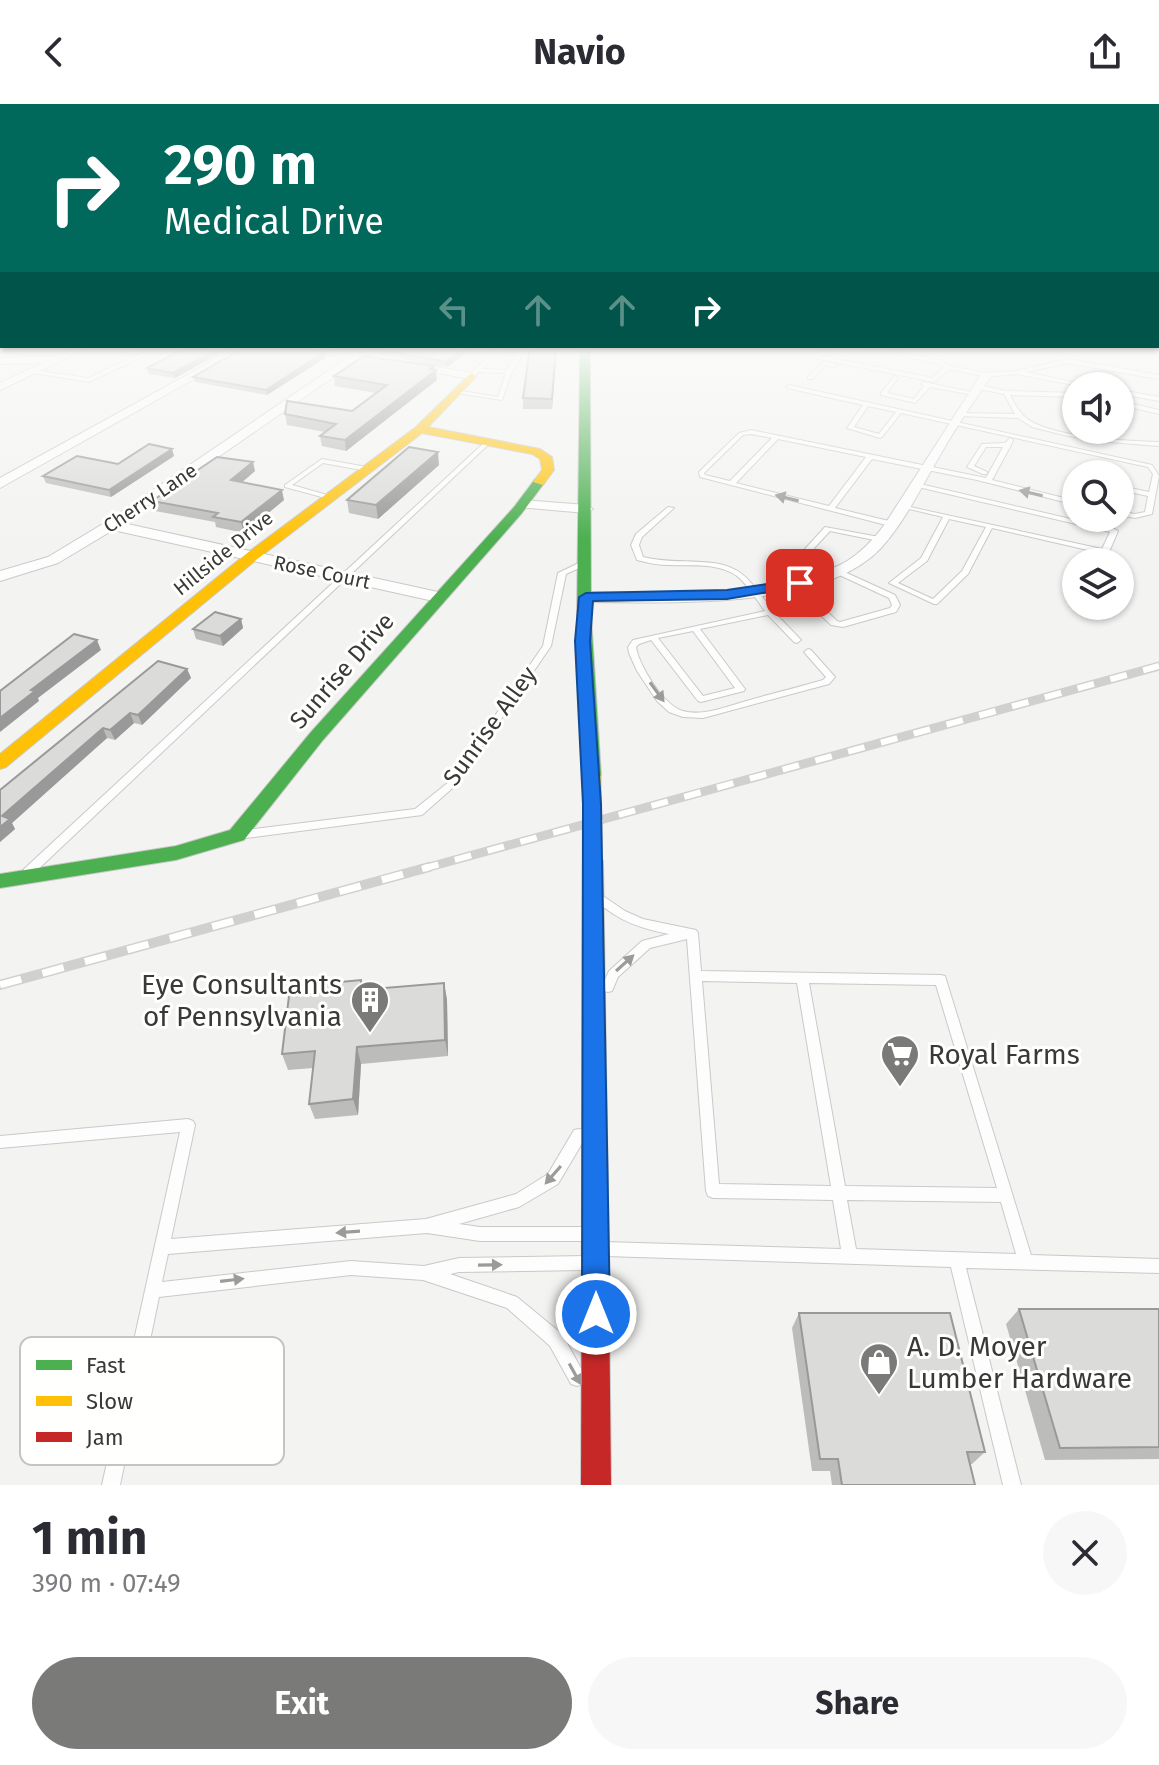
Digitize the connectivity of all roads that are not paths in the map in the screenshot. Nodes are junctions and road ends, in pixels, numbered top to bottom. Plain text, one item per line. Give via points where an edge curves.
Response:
1 (130, 411) edge
2 (280, 411) edge
3 (437, 411) edge
4 (585, 411) edge
5 (862, 411) edge
6 (900, 411) edge
7 (903, 411) edge
8 (961, 411) edge
9 (1017, 411) edge
10 (1020, 416) junction
11 (956, 419) junction
12 (420, 429) junction
13 (1013, 436) junction
14 (777, 437) junction
15 (488, 442) junction
16 (1159, 444) edge
17 (1008, 445) junction
18 (869, 458) junction
19 (926, 468) junction
20 (367, 469) junction
21 (990, 478) junction
22 (0, 484) edge
23 (731, 484) junction
24 (916, 485) junction
25 (1134, 491) edge
26 (1152, 495) junction
27 (329, 497) junction
28 (1062, 499) edge
29 (523, 504) junction
30 (903, 506) junction
31 (670, 508) dead end
32 (586, 509) junction
33 (831, 509) junction
34 (1134, 514) edge
35 (947, 516) junction
36 (890, 524) junction
37 (111, 525) junction
38 (990, 526) junction
39 (879, 539) junction
40 (251, 557) junction
41 (586, 564) junction
42 (838, 571) junction
43 (0, 576) edge
44 (344, 577) junction
45 (794, 584) junction
46 (752, 591) junction
47 (438, 597) junction
48 (586, 597) junction
49 (770, 612) junction
50 (695, 628) junction
51 (653, 637) junction
52 (797, 640) dead end
53 (808, 652) dead end
54 (0, 763) edge
55 (237, 835) junction
56 (8, 880) edge
57 (593, 890) junction
58 (692, 933) junction
59 (695, 976) junction
60 (802, 978) junction
61 (594, 1030) junction
62 (594, 1110) junction
63 (0, 1142) edge
64 (839, 1193) junction
65 (1006, 1195) junction
66 (426, 1226) junction
67 (164, 1247) junction
68 (595, 1249) junction
69 (850, 1257) junction
70 (957, 1260) junction
71 (1026, 1262) junction
72 (1159, 1266) edge
73 (424, 1273) junction
74 (155, 1290) junction
75 (144, 1337) edge
76 (596, 1412) junction
77 (116, 1465) edge
78 (111, 1485) edge
79 (596, 1485) edge
80 (1012, 1485) edge

1 - 22 street
2 - 37 street, Cherry Lane
3 - 12 street, Hillside Drive
4 - 32 street
5 - 6 lane via 850,428 880,436
7 - 11 lane
8 - 11 street
9 - 10 lane
10 - 11 lane
10 - 16 lane via 1039,428
11 - 13 lane
11 - 19 street
12 - 15 street, Sunrise Drive
12 - 20 street, Hillside Drive
13 - 17 lane
13 - 26 lane via 1150,466 1156,474
14 - 18 lane
14 - 23 lane
14 - 23 lane via 741,434 701,473
15 - 29 street, Sunrise Drive via 546,457 548,470
15 - 44 lane
17 - 21 lane
17 - 21 lane via 984,445 970,467
18 - 19 lane
18 - 33 lane
19 - 21 lane
19 - 24 street
20 - 27 street, Hillside Drive
20 - 27 lane via 322,461 288,484
28 -> 21 lane
33 -> 23 lane
24 - 30 street
24 - 38 lane via 1114,531 1105,552
25 - 26 lane
26 - 34 lane via 1148,514
27 - 40 street, Hillside Drive
29 - 32 street
29 - 47 street, Sunrise Drive
30 - 35 lane
30 - 36 street
31 - 46 lane via 639,536 636,555 659,564 729,569
32 - 41 street
33 - 36 lane
35 - 38 lane
35 - 38 lane via 924,559 893,583 934,602 965,572
36 - 39 street
37 - 40 street, Rose Court
37 - 43 street, Cherry Lane via 53,560
39 - 42 street
39 - 45 lane via 828,529 787,573
40 - 44 street, Rose Court
40 - 54 street, Hillside Drive
41 - 48 street
41 - 55 lane, Sunrise Alley via 562,573 547,646 453,783 418,812
42 - 45 street
42 - 45 lane via 892,597 893,610 840,625
44 - 47 street, Rose Court
44 - 56 lane
45 - 46 street
46 - 48 street
46 - 49 lane
47 - 55 street, Sunrise Drive
48 - 57 street, bridge via 584,697 592,776
49 - 50 lane
49 - 52 lane
50 - 51 lane
50 - 51 lane via 741,689 701,699
51 -> 53 lane via 636,642 632,657 667,706 687,715 826,682 831,677
55 - 56 street via 176,853
57 - 58 lane via 614,912 646,927
57 - 61 street
58 - 59 lane
61 -> 58 lane via 613,974 646,944
59 - 60 lane
59 - 64 lane via 713,1191
60 - 64 lane
60 - 65 lane via 941,980
61 - 62 street
62 -> 66 lane via 553,1179 519,1200
62 - 68 street
63 - 67 lane via 188,1125
64 - 65 lane
64 - 69 lane
65 - 71 lane
66 -> 67 lane
66 - 68 lane
67 - 74 lane
68 - 69 lane
73 -> 68 lane
68 - 76 street
69 - 70 lane
70 - 71 lane
70 - 80 lane
71 - 72 lane
74 -> 73 lane via 351,1268
73 -> 76 lane via 512,1302 556,1340
74 - 75 lane
76 - 79 street
77 - 78 lane

